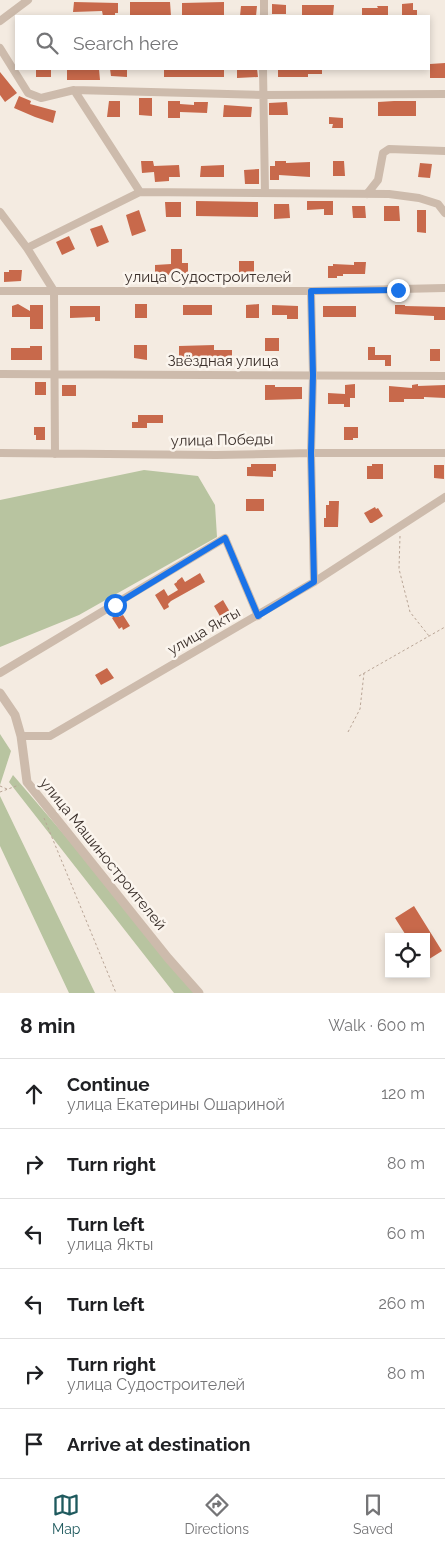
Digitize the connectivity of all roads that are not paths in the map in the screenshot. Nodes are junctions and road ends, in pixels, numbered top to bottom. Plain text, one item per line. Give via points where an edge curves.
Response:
1 (28, 0) edge
2 (264, 0) edge
3 (264, 15) edge
4 (0, 22) edge
5 (0, 48) edge
6 (264, 70) edge
7 (74, 90) junction
8 (445, 94) edge
9 (263, 95) junction
10 (445, 151) edge
11 (140, 192) junction
12 (265, 193) junction
13 (367, 194) junction
14 (0, 212) edge
15 (445, 213) edge
16 (27, 248) junction
17 (445, 288) edge
18 (0, 290) edge
19 (54, 291) junction
20 (311, 291) junction
21 (0, 374) edge
22 (55, 374) junction
23 (313, 375) junction
24 (445, 376) edge
25 (0, 453) edge
26 (311, 453) junction
27 (445, 453) edge
28 (55, 454) junction
29 (445, 496) edge
30 (314, 582) junction
31 (258, 616) junction
32 (0, 673) edge
33 (0, 693) edge
34 (21, 736) junction
35 (199, 993) edge

1 - 4 street
2 - 3 street
5 - 7 street via 28,93 41,98
6 - 9 street
7 - 9 street
7 - 11 street
8 - 9 street
9 - 12 street
10 - 13 street via 389,149 383,153 378,180
11 - 12 street
11 - 16 street
12 - 13 street
13 - 15 street via 419,198 438,204
14 - 16 street
16 - 19 street
17 - 20 street, улица Судостроителей
18 - 19 street, улица Судостроителей
19 - 20 street, улица Судостроителей
19 - 22 street
20 - 23 street
21 - 22 street, Звёздная улица
22 - 23 street, Звёздная улица
22 - 28 street
23 - 24 street, Звёздная улица
23 - 26 street
25 - 28 street, улица Победы
26 - 27 street, улица Победы
26 - 28 street, улица Победы
26 - 30 street
29 - 30 street, улица Якты
30 - 31 street, улица Якты
31 - 32 street via 225,538
31 - 34 street, улица Якты via 50,736
33 - 34 street, улица Машиностроителей via 15,716
34 - 35 street, улица Машиностроителей via 27,782

